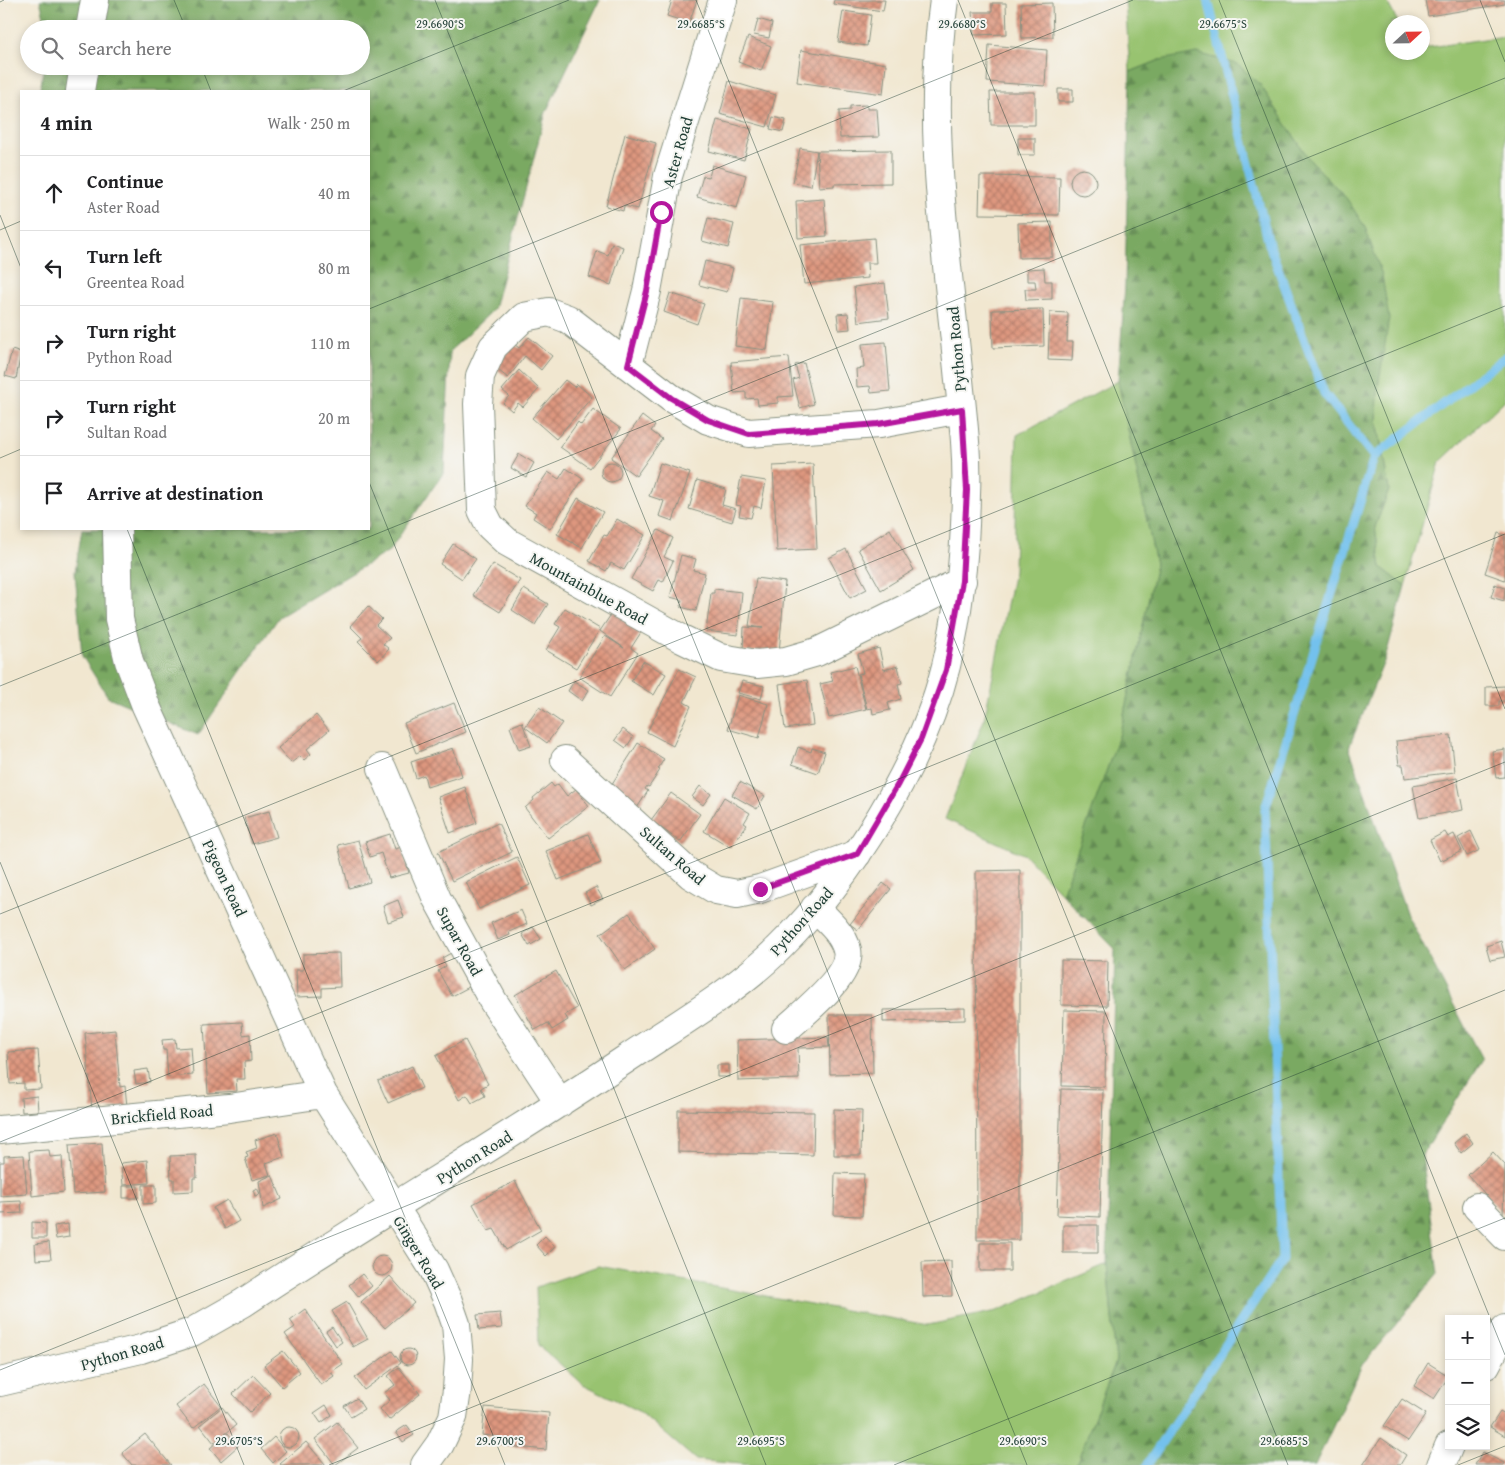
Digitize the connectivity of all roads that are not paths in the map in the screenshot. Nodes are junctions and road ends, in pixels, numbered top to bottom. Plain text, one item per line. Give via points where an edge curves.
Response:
1 (95, 0) edge
2 (723, 0) edge
3 (944, 0) edge
4 (92, 20) edge
5 (83, 75) edge
6 (80, 90) edge
7 (628, 365) junction
8 (962, 409) junction
9 (117, 530) edge
10 (962, 581) junction
11 (565, 760) dead end
12 (382, 768) dead end
13 (857, 854) junction
14 (815, 908) junction
15 (786, 1029) dead end
16 (323, 1094) junction
17 (560, 1103) junction
18 (0, 1130) edge
19 (1477, 1207) dead end
20 (393, 1208) junction
21 (1505, 1236) edge
22 (1505, 1329) edge
23 (1489, 1360) edge
24 (0, 1382) edge
25 (1447, 1450) edge
26 (425, 1465) edge
27 (1441, 1465) edge

1 - 4 street
2 - 7 street, Aster Road via 668,176 647,291
3 - 8 street, Python Road via 937,87 940,185
5 - 6 street
7 - 8 street, Mountainblue Road via 671,398 708,420 749,434 879,424
7 - 10 street, Mountainblue Road via 568,319 549,312 524,317 493,347 480,376 478,404 482,510 490,526 508,542 682,639 722,658 757,664 786,662 817,652
8 - 10 street, Python Road via 967,490
9 - 16 street, Pigeon Road via 119,619 129,662 173,767
10 - 13 street, Python Road via 946,670 921,739
11 - 13 street, Sultan Road via 691,875 716,890 737,894 760,889
12 - 17 street, Supar Road via 437,899 493,1001
13 - 14 street, Python Road
14 - 15 street via 844,941 848,961 842,975
14 - 17 street, Python Road via 779,948 734,985
16 - 18 street, Brickfield Road via 229,1108
16 - 20 street, Pigeon Road
17 - 20 street, Python Road
19 - 21 street
20 - 24 street, Python Road via 244,1303 192,1332 141,1349
20 - 26 street, Ginger Road via 434,1270 456,1324 460,1359 453,1417
22 - 23 street
25 - 27 street

